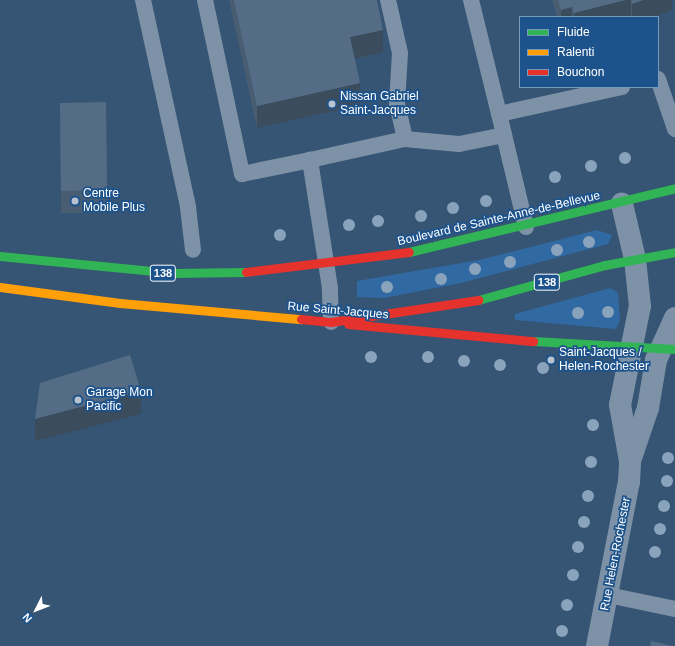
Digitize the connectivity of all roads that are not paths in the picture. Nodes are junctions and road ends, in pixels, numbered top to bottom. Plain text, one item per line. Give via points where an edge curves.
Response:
1 (143, 0) edge
2 (205, 0) edge
3 (388, 0) edge
4 (471, 0) edge
5 (659, 82) edge
6 (617, 88) edge
7 (499, 114) junction
8 (675, 129) edge
9 (504, 135) junction
10 (405, 139) junction
11 (310, 160) junction
12 (675, 188) edge
13 (622, 204) junction
14 (526, 227) junction
15 (193, 250) dead end
16 (675, 252) edge
17 (0, 256) edge
18 (635, 259) junction
19 (326, 265) junction
20 (0, 287) edge
21 (675, 318) edge
22 (331, 322) junction
23 (631, 347) junction
24 (668, 349) edge
25 (630, 461) junction
26 (608, 594) junction
27 (675, 609) edge
28 (597, 646) edge

1 - 15 lane via 188,207
2 - 11 lane via 242,174
3 - 10 lane via 400,53 398,104
4 - 7 lane
5 - 8 lane
6 - 7 lane
7 - 9 lane
9 - 10 lane via 459,144
9 - 14 lane
10 - 11 lane
11 - 19 lane
12 - 13 main road, Boulevard de Sainte-Anne-de-Bellevue / 138
13 - 14 main road, Boulevard de Sainte-Anne-de-Bellevue / 138
13 - 18 street, Rue Helen-Rochester
14 - 19 main road, Boulevard de Sainte-Anne-de-Bellevue / 138 via 428,249
16 - 18 main road, 138
17 - 19 main road, 138 via 195,274 263,272
18 - 22 main road, 138 via 458,305
18 - 23 street, Rue Helen-Rochester via 640,306
19 - 22 lane
20 - 22 main road, Rue Saint-Jacques / 138 via 120,303
21 - 24 street, Rue Helen-Rochester
22 - 23 main road, Rue Saint-Jacques
23 - 24 main road, Rue Saint-Jacques
23 - 25 street, Rue Helen-Rochester via 620,405
24 - 25 street, Rue Helen-Rochester
25 - 26 street, Rue Helen-Rochester
26 - 27 lane
26 - 28 street, Rue Helen-Rochester

